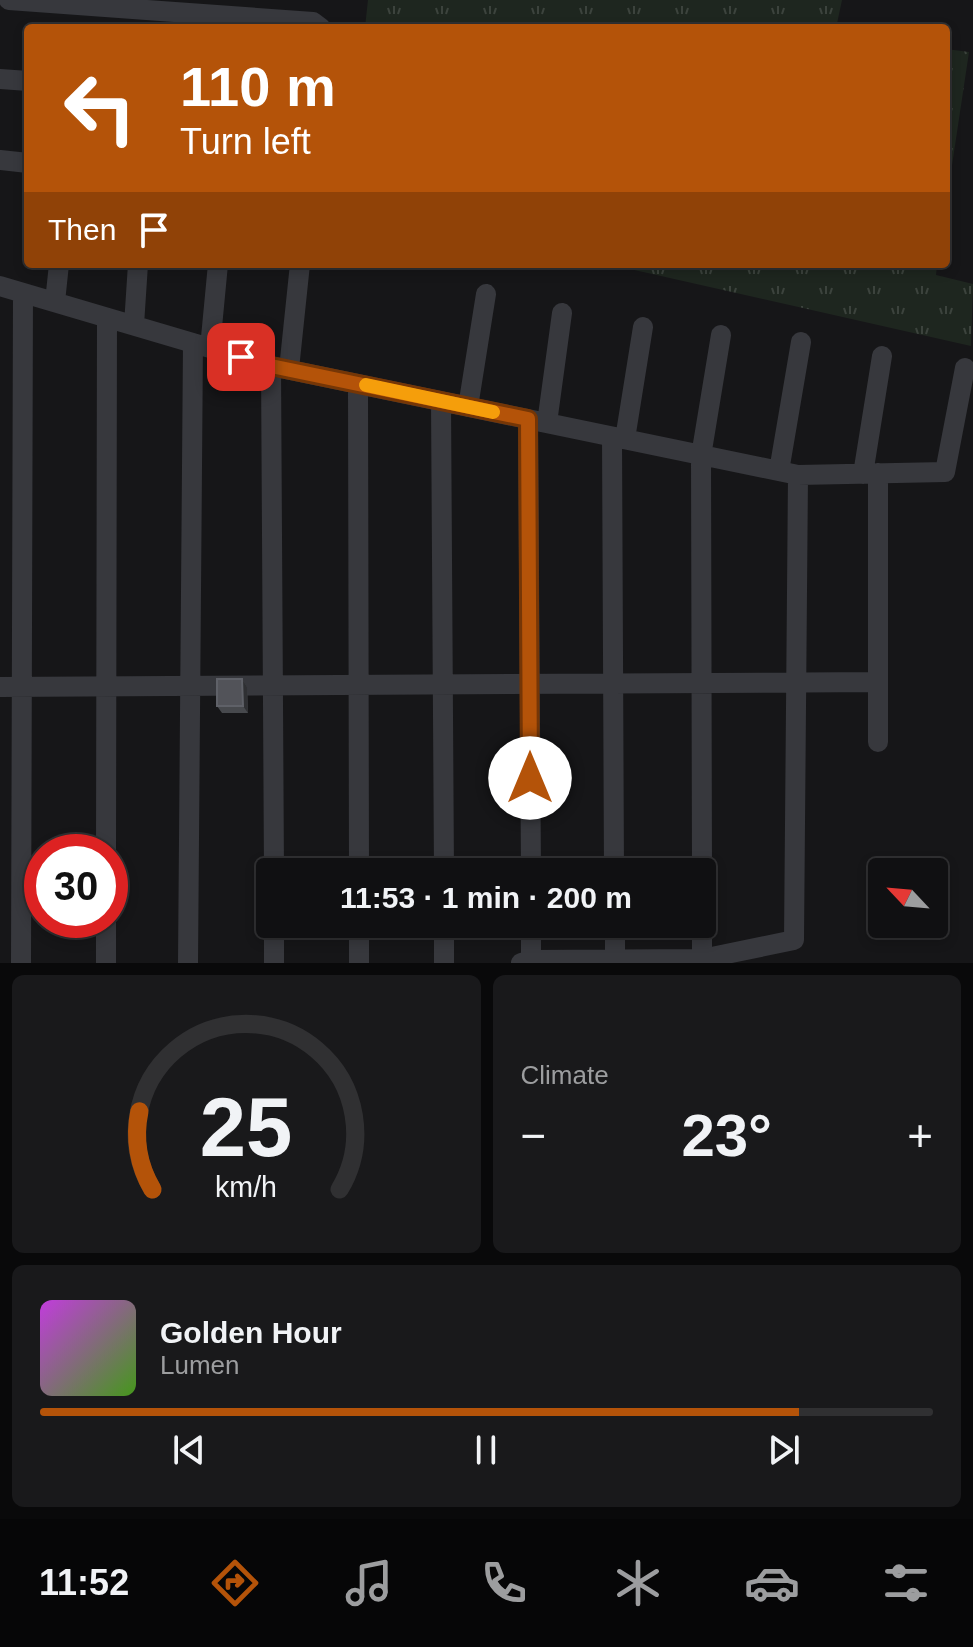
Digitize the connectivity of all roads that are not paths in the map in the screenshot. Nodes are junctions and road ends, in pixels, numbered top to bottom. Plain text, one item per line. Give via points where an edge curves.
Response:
1 (9, 0) edge
2 (316, 24) edge
3 (0, 79) edge
4 (24, 81) edge
5 (0, 160) edge
6 (24, 163) edge
7 (59, 268) edge
8 (138, 268) edge
9 (217, 268) edge
10 (299, 268) edge
11 (0, 286) edge
12 (23, 293) junction
13 (486, 294) dead end
14 (55, 302) junction
15 (562, 313) dead end
16 (107, 318) junction
17 (134, 325) junction
18 (643, 327) dead end
19 (721, 335) dead end
20 (801, 342) dead end
21 (201, 345) junction
22 (882, 356) dead end
23 (280, 368) junction
24 (965, 368) dead end
25 (358, 384) junction
26 (441, 401) junction
27 (468, 407) junction
28 (537, 421) junction
29 (619, 438) junction
30 (701, 456) junction
31 (789, 473) junction
32 (870, 474) junction
33 (796, 682) junction
34 (878, 682) junction
35 (613, 683) junction
36 (701, 683) junction
37 (443, 684) junction
38 (529, 684) junction
39 (272, 685) junction
40 (359, 685) junction
41 (106, 686) junction
42 (190, 686) junction
43 (0, 687) edge
44 (22, 687) junction
45 (878, 742) dead end
46 (106, 834) edge
47 (274, 858) edge
48 (359, 858) edge
49 (444, 858) edge
50 (531, 858) edge
51 (614, 858) edge
52 (702, 858) edge
53 (106, 938) edge
54 (274, 938) edge
55 (359, 938) edge
56 (444, 938) edge
57 (529, 938) edge
58 (615, 938) edge
59 (702, 938) edge
60 (702, 959) junction
61 (615, 960) junction
62 (526, 962) edge
63 (21, 963) edge
64 (106, 963) edge
65 (188, 963) edge
66 (274, 963) edge
67 (359, 963) edge
68 (444, 963) edge

1 - 2 street
3 - 4 street
5 - 6 street
7 - 14 street
8 - 17 street
9 - 21 street
10 - 23 street
11 - 12 street
12 - 14 street
12 - 44 street
13 - 27 street
14 - 16 street
15 - 28 street
16 - 17 street
16 - 41 street
17 - 21 street
18 - 29 street
19 - 30 street
20 - 31 street
21 - 23 street
21 - 42 street
22 - 32 street
23 - 25 street
23 - 39 street
24 - 32 street via 945,472
25 - 26 street
25 - 40 street
26 - 27 street
26 - 37 street
27 - 28 street
28 - 29 street
28 - 38 street
29 - 30 street
29 - 35 street
30 - 31 street
30 - 36 street
31 - 32 street
31 - 33 street
32 - 34 street
33 - 34 street
33 - 36 street
33 - 60 street via 794,940
34 - 45 street
35 - 36 street
35 - 38 street
35 - 51 street
36 - 52 street
37 - 38 street
37 - 40 street
37 - 49 street
38 - 50 street
39 - 40 street
39 - 42 street
39 - 47 street
40 - 48 street
41 - 42 street
41 - 44 street
41 - 46 street
42 - 65 street
43 - 44 street
44 - 63 street
53 - 64 street
54 - 66 street
55 - 67 street
56 - 68 street
57 - 62 street
58 - 61 street
59 - 60 street
60 - 61 street
61 - 62 street

